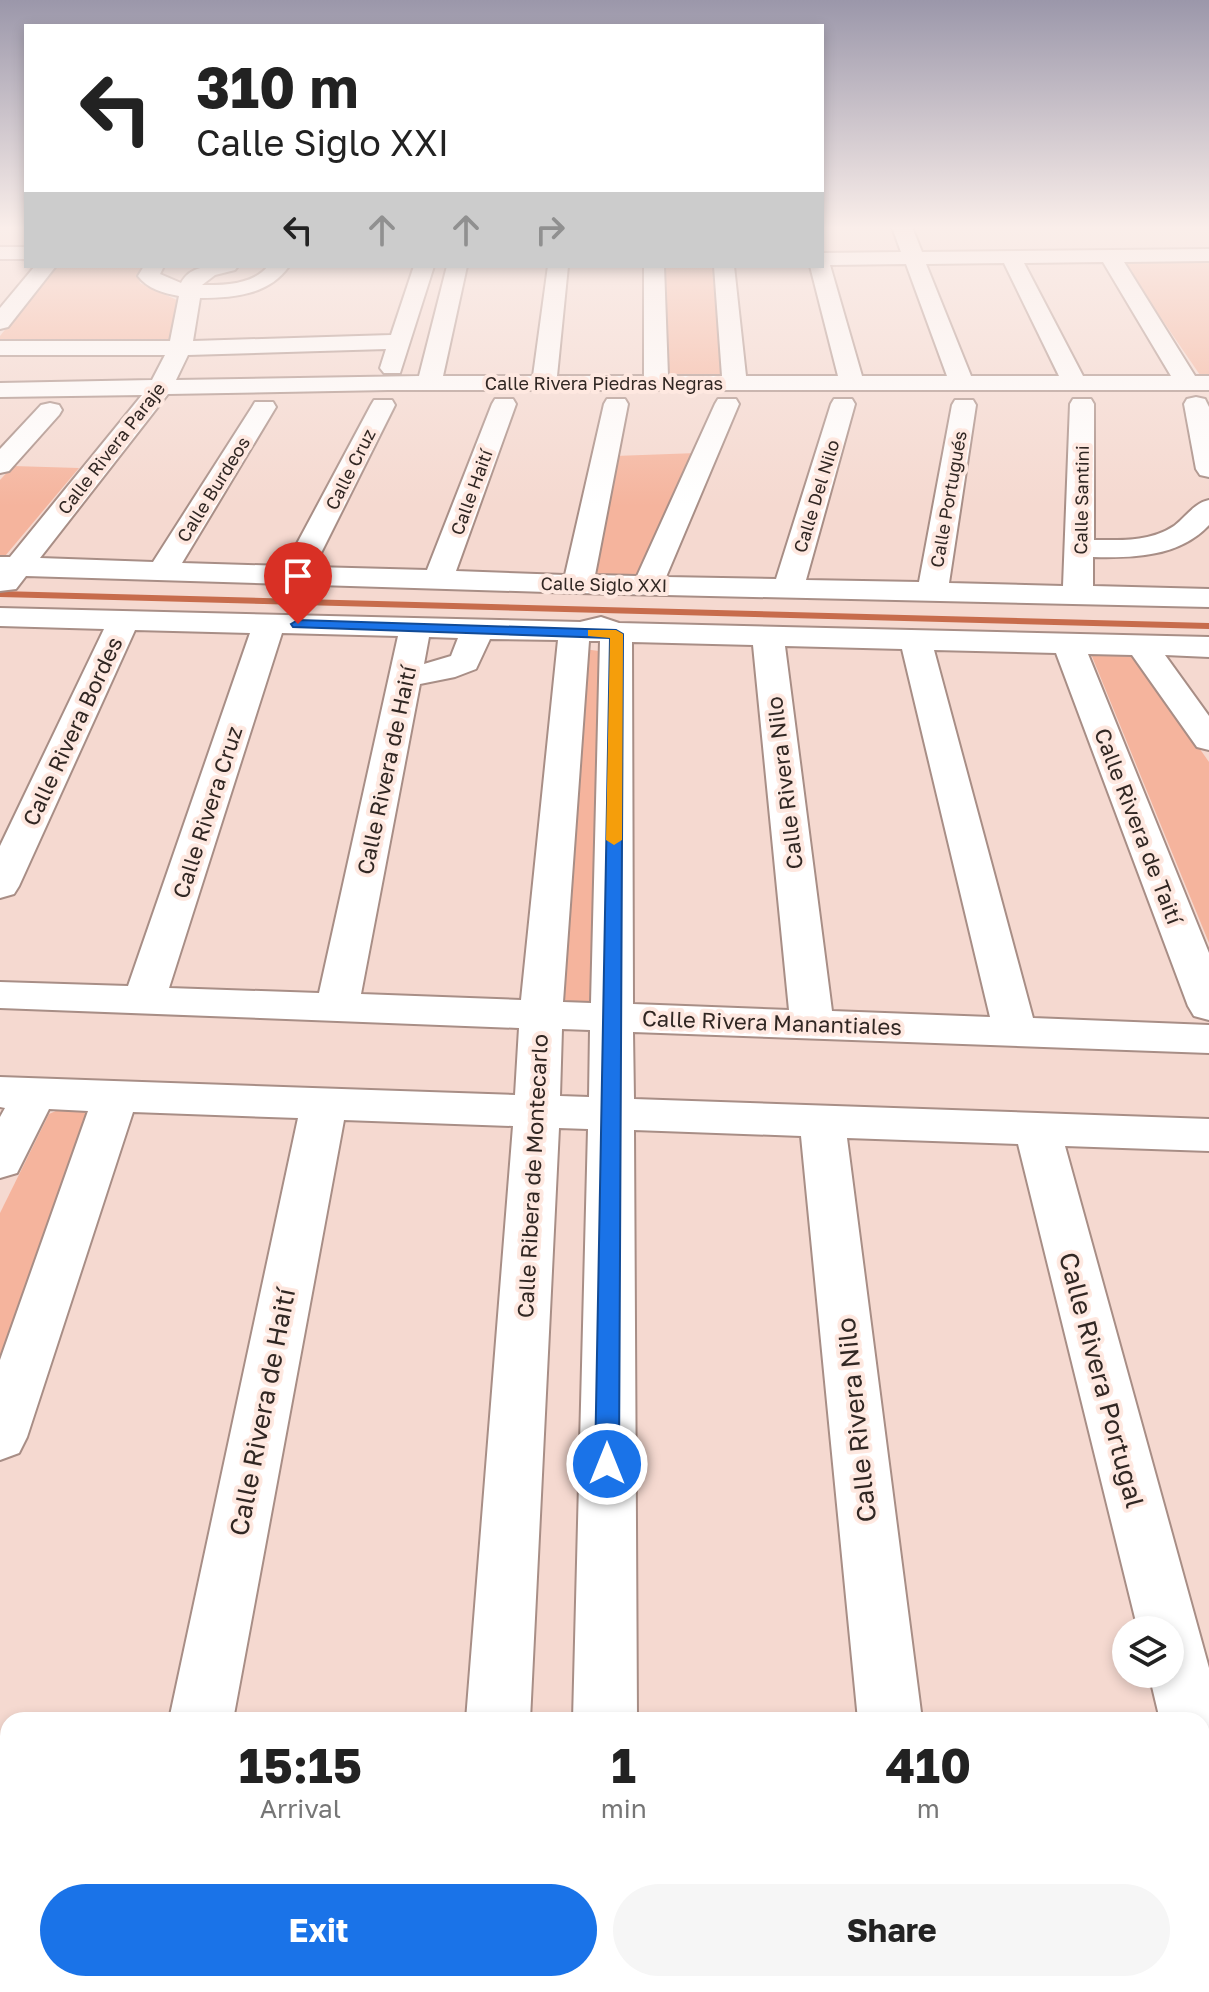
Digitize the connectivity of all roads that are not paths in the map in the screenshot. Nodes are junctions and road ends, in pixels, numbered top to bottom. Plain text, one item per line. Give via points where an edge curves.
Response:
1 (185, 320) edge
2 (407, 320) edge
3 (444, 320) edge
4 (552, 320) edge
5 (655, 320) edge
6 (727, 320) edge
7 (832, 320) edge
8 (936, 320) edge
9 (1042, 320) edge
10 (1152, 320) edge
11 (400, 342) junction
12 (0, 348) edge
13 (180, 348) junction
14 (656, 382) junction
15 (544, 383) junction
16 (429, 384) junction
17 (0, 390) edge
18 (731, 393) junction
19 (848, 393) junction
20 (963, 393) junction
21 (1078, 393) junction
22 (1200, 393) edge
23 (385, 394) junction
24 (151, 399) junction
25 (504, 404) junction
26 (616, 404) junction
27 (264, 407) junction
28 (0, 410) edge
29 (50, 410) junction
30 (0, 465) edge
31 (1209, 469) edge
32 (1209, 508) edge
33 (1081, 548) junction
34 (162, 571) junction
35 (7, 575) edge
36 (295, 575) junction
37 (438, 580) junction
38 (578, 584) junction
39 (648, 585) junction
40 (788, 589) junction
41 (932, 593) junction
42 (1078, 596) junction
43 (1209, 598) edge
44 (0, 617) edge
45 (603, 617) junction
46 (124, 620) junction
47 (269, 624) junction
48 (415, 628) junction
49 (477, 630) junction
50 (768, 638) junction
51 (916, 641) junction
52 (1069, 645) junction
53 (1141, 645) junction
54 (1209, 647) edge
55 (405, 674) junction
56 (1209, 740) edge
57 (4, 867) edge
58 (0, 995) edge
59 (144, 1000) junction
60 (1209, 1006) edge
61 (337, 1007) junction
62 (541, 1014) junction
63 (612, 1016) junction
64 (812, 1023) junction
65 (1015, 1031) junction
66 (1209, 1039) edge
67 (17, 1092) edge
68 (116, 1096) junction
69 (324, 1104) junction
70 (537, 1112) junction
71 (610, 1112) junction
72 (822, 1120) junction
73 (1037, 1129) junction
74 (1209, 1135) edge
75 (0, 1161) edge
76 (0, 1437) edge
77 (1164, 1616) edge
78 (1184, 1688) edge
79 (203, 1712) edge
80 (499, 1712) edge
81 (605, 1712) edge
82 (889, 1712) edge
83 (1190, 1712) edge

1 - 13 street, Calle Rivera Paraje
2 - 11 street, Calle Cruz
3 - 16 street
4 - 15 street
5 - 14 street
6 - 18 street
7 - 19 street
8 - 20 street
9 - 21 street, Calle Santini
10 - 22 street
11 - 13 street
11 - 23 street, Calle Cruz
12 - 13 street
13 - 24 street, Calle Rivera Paraje
14 - 15 street, Calle Rivera Piedras Negras
14 - 18 street, Calle Rivera Piedras Negras
15 - 16 street, Calle Rivera Piedras Negras
16 - 23 street, Calle Rivera Piedras Negras
17 - 24 street, Calle Rivera Piedras Negras
18 - 19 street, Calle Rivera Piedras Negras
18 - 26 street, Calle Rivera Piedras Negras
18 - 39 street
19 - 20 street, Calle Rivera Piedras Negras
19 - 40 street, Calle Del Nilo
20 - 21 street, Calle Rivera Piedras Negras
20 - 41 street, Calle Portugués
21 - 22 street, Calle Rivera Piedras Negras
21 - 33 street, Calle Santini
22 - 31 street
23 - 24 street, Calle Rivera Piedras Negras
23 - 25 street, Calle Rivera Piedras Negras
23 - 27 street, Calle Rivera Piedras Negras
23 - 36 street, Calle Cruz
24 - 27 street, Calle Rivera Piedras Negras
24 - 29 street, Calle Rivera Piedras Negras
24 - 35 street, Calle Rivera Paraje
25 - 26 street, Calle Rivera Piedras Negras
25 - 37 street, Calle Haití
26 - 38 street
27 - 34 street, Calle Burdeos
28 - 29 street, Calle Rivera Piedras Negras
29 - 30 street
32 - 33 street via 1162,545
33 - 42 street, Calle Santini
34 - 35 street, Calle Siglo XXI
34 - 36 street, Calle Siglo XXI
36 - 37 street, Calle Siglo XXI
37 - 38 street, Calle Siglo XXI
38 - 45 street, Calle Siglo XXI
39 - 40 street, Calle Siglo XXI
39 - 45 street, Calle Siglo XXI
40 - 41 street, Calle Siglo XXI
41 - 42 street, Calle Siglo XXI
42 - 43 street, Calle Siglo XXI
44 - 46 street, Calle Siglo XXI
45 - 49 street, Calle Siglo XXI via 518,646
45 - 50 street, Calle Siglo XXI
45 - 62 street, Calle Ribera de Montecarlo
45 - 63 street
46 - 47 street, Calle Siglo XXI
46 - 57 street, Calle Rivera Bordes
47 - 48 street, Calle Siglo XXI
47 - 59 street, Calle Rivera Cruz
48 - 49 street, Calle Siglo XXI
48 - 55 street, Calle Rivera de Haití
49 - 55 street via 465,662 426,675
50 - 51 street, Calle Siglo XXI
50 - 64 street, Calle Rivera Nilo
51 - 52 street, Calle Siglo XXI
51 - 65 street
52 - 53 street, Calle Siglo XXI
52 - 60 street, Calle Rivera de Taití
53 - 54 street, Calle Siglo XXI
53 - 56 street
55 - 61 street, Calle Rivera de Haití
58 - 59 street, Calle Rivera Manantiales
59 - 61 street, Calle Rivera Manantiales
61 - 62 street, Calle Rivera Manantiales
62 - 63 street, Calle Rivera Manantiales
62 - 70 street, Calle Ribera de Montecarlo
63 - 64 street, Calle Rivera Manantiales
63 - 71 street
64 - 65 street, Calle Rivera Manantiales
65 - 66 street, Calle Rivera Manantiales
67 - 68 street
67 - 75 street
68 - 69 street
68 - 76 street
69 - 70 street
69 - 79 street, Calle Rivera de Haití
70 - 71 street
70 - 80 street, Calle Ribera de Montecarlo
71 - 72 street
71 - 81 street
72 - 73 street
72 - 82 street, Calle Rivera Nilo
73 - 74 street
73 - 77 street, Calle Rivera Portugal
78 - 83 street

